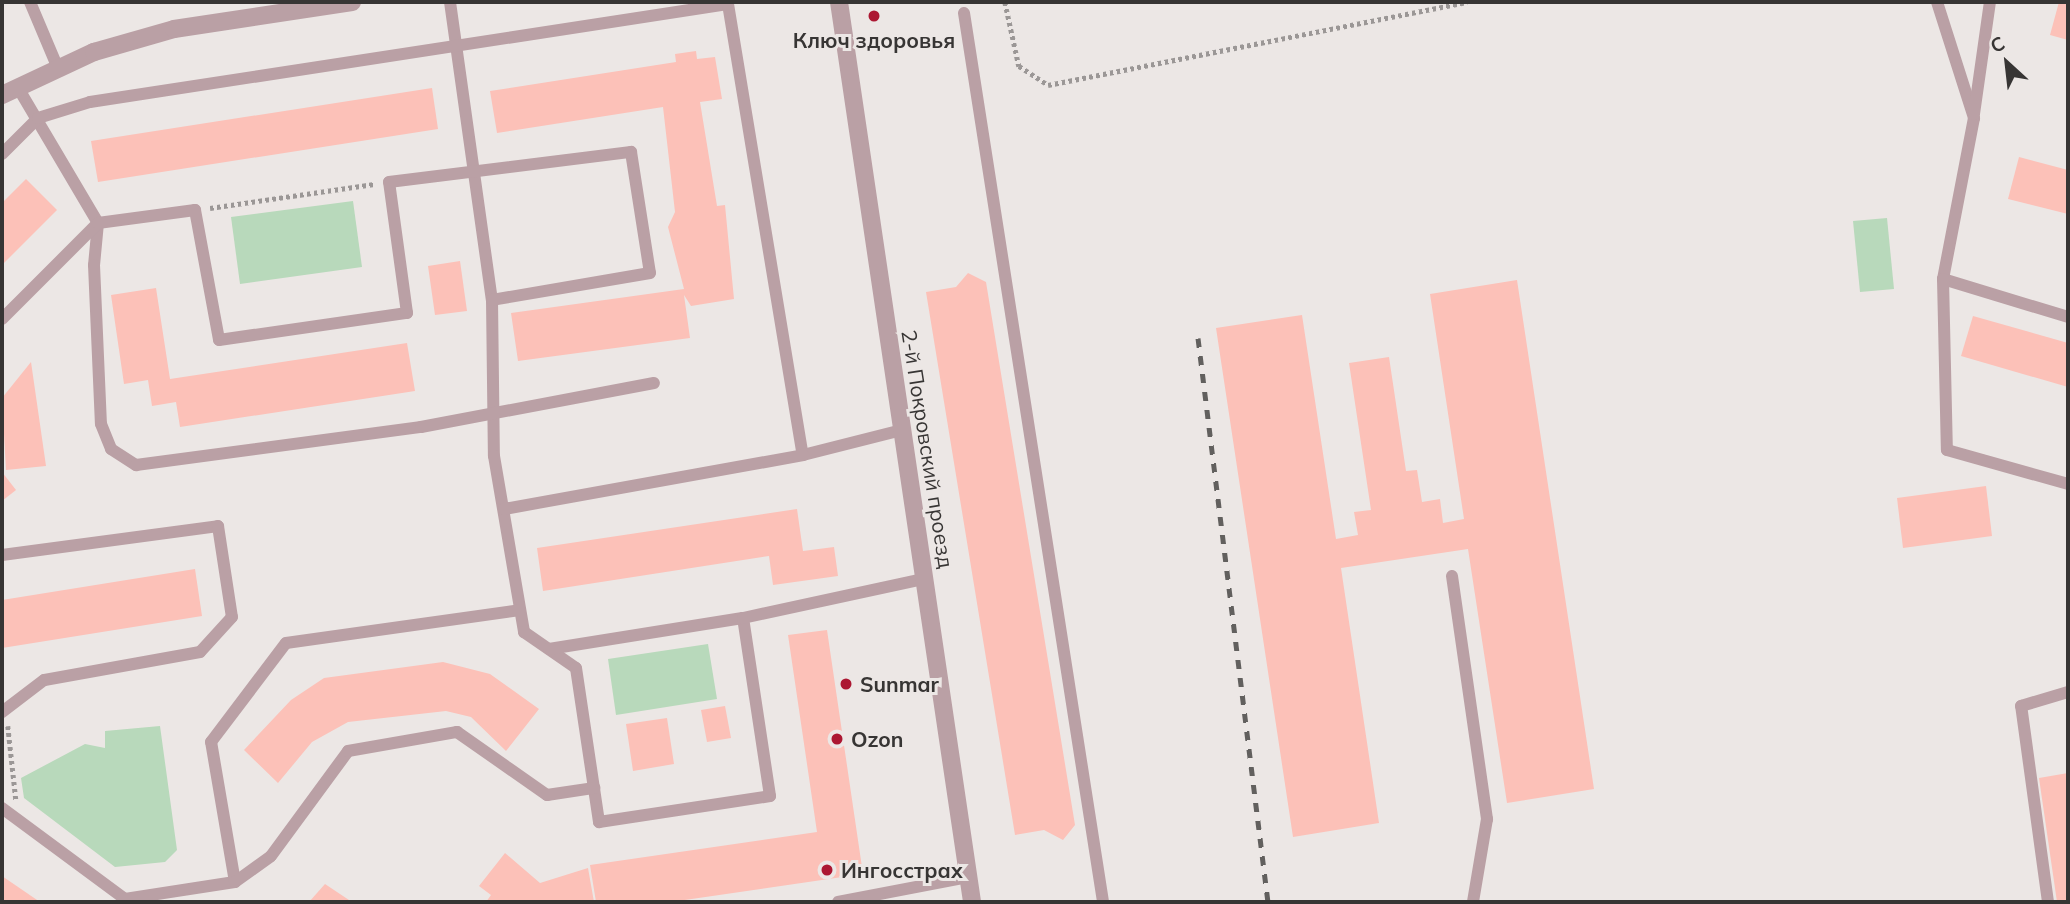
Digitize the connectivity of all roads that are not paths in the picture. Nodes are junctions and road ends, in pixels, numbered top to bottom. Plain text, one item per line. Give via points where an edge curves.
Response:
1 (34, 2) edge
2 (352, 2) edge
3 (450, 2) edge
4 (839, 2) edge
5 (1937, 2) edge
6 (1990, 2) edge
7 (964, 13) dead end
8 (454, 45) junction
9 (57, 66) junction
10 (9, 90) edge
11 (38, 118) junction
12 (1974, 118) junction
13 (2, 154) edge
14 (476, 170) junction
15 (98, 223) junction
16 (1943, 279) junction
17 (492, 300) junction
18 (2068, 317) edge
19 (2, 319) edge
20 (654, 383) dead end
21 (498, 413) junction
22 (902, 430) junction
23 (803, 455) junction
24 (2068, 484) edge
25 (504, 509) junction
26 (2, 555) edge
27 (1452, 576) dead end
28 (924, 579) junction
29 (520, 610) junction
30 (743, 618) junction
31 (549, 649) junction
32 (2068, 692) edge
33 (4, 712) edge
34 (594, 788) junction
35 (5, 811) edge
36 (968, 877) junction
37 (235, 882) junction
38 (838, 902) edge
39 (972, 902) edge
40 (1103, 902) edge
41 (1473, 902) edge
42 (2048, 902) edge

1 - 9 lane
2 - 9 street via 174,29
3 - 8 lane
4 - 22 street, 2-й Покровский проезд
5 - 12 lane
6 - 12 lane
7 - 40 lane
8 - 11 lane via 90,102
8 - 14 lane
8 - 23 lane via 728,4
9 - 10 street
10 - 11 lane
11 - 13 lane
11 - 15 lane
12 - 16 lane
14 - 15 lane via 389,182 407,313 219,341 195,210
14 - 17 lane
14 - 17 lane via 631,152 650,273
15 - 19 lane
15 - 21 lane via 94,265 101,424 111,449 136,465
16 - 18 lane
16 - 24 lane via 1947,450
17 - 21 lane
20 - 21 lane
21 - 25 lane via 494,456
22 - 23 lane
22 - 28 street, 2-й Покровский проезд
23 - 25 lane
25 - 29 lane
26 - 33 lane via 218,526 232,617 200,652 44,680
27 - 41 lane via 1488,819
28 - 30 lane
28 - 36 street, 2-й Покровский проезд
29 - 31 lane via 524,632
29 - 37 lane via 286,643 211,742
30 - 31 lane
30 - 34 lane via 770,796 598,822
31 - 34 lane via 576,668
32 - 42 lane via 2021,706
34 - 37 lane via 547,795 457,732 348,751 271,856
35 - 37 lane via 125,899
36 - 38 lane
36 - 39 street, 2-й Покровский проезд

